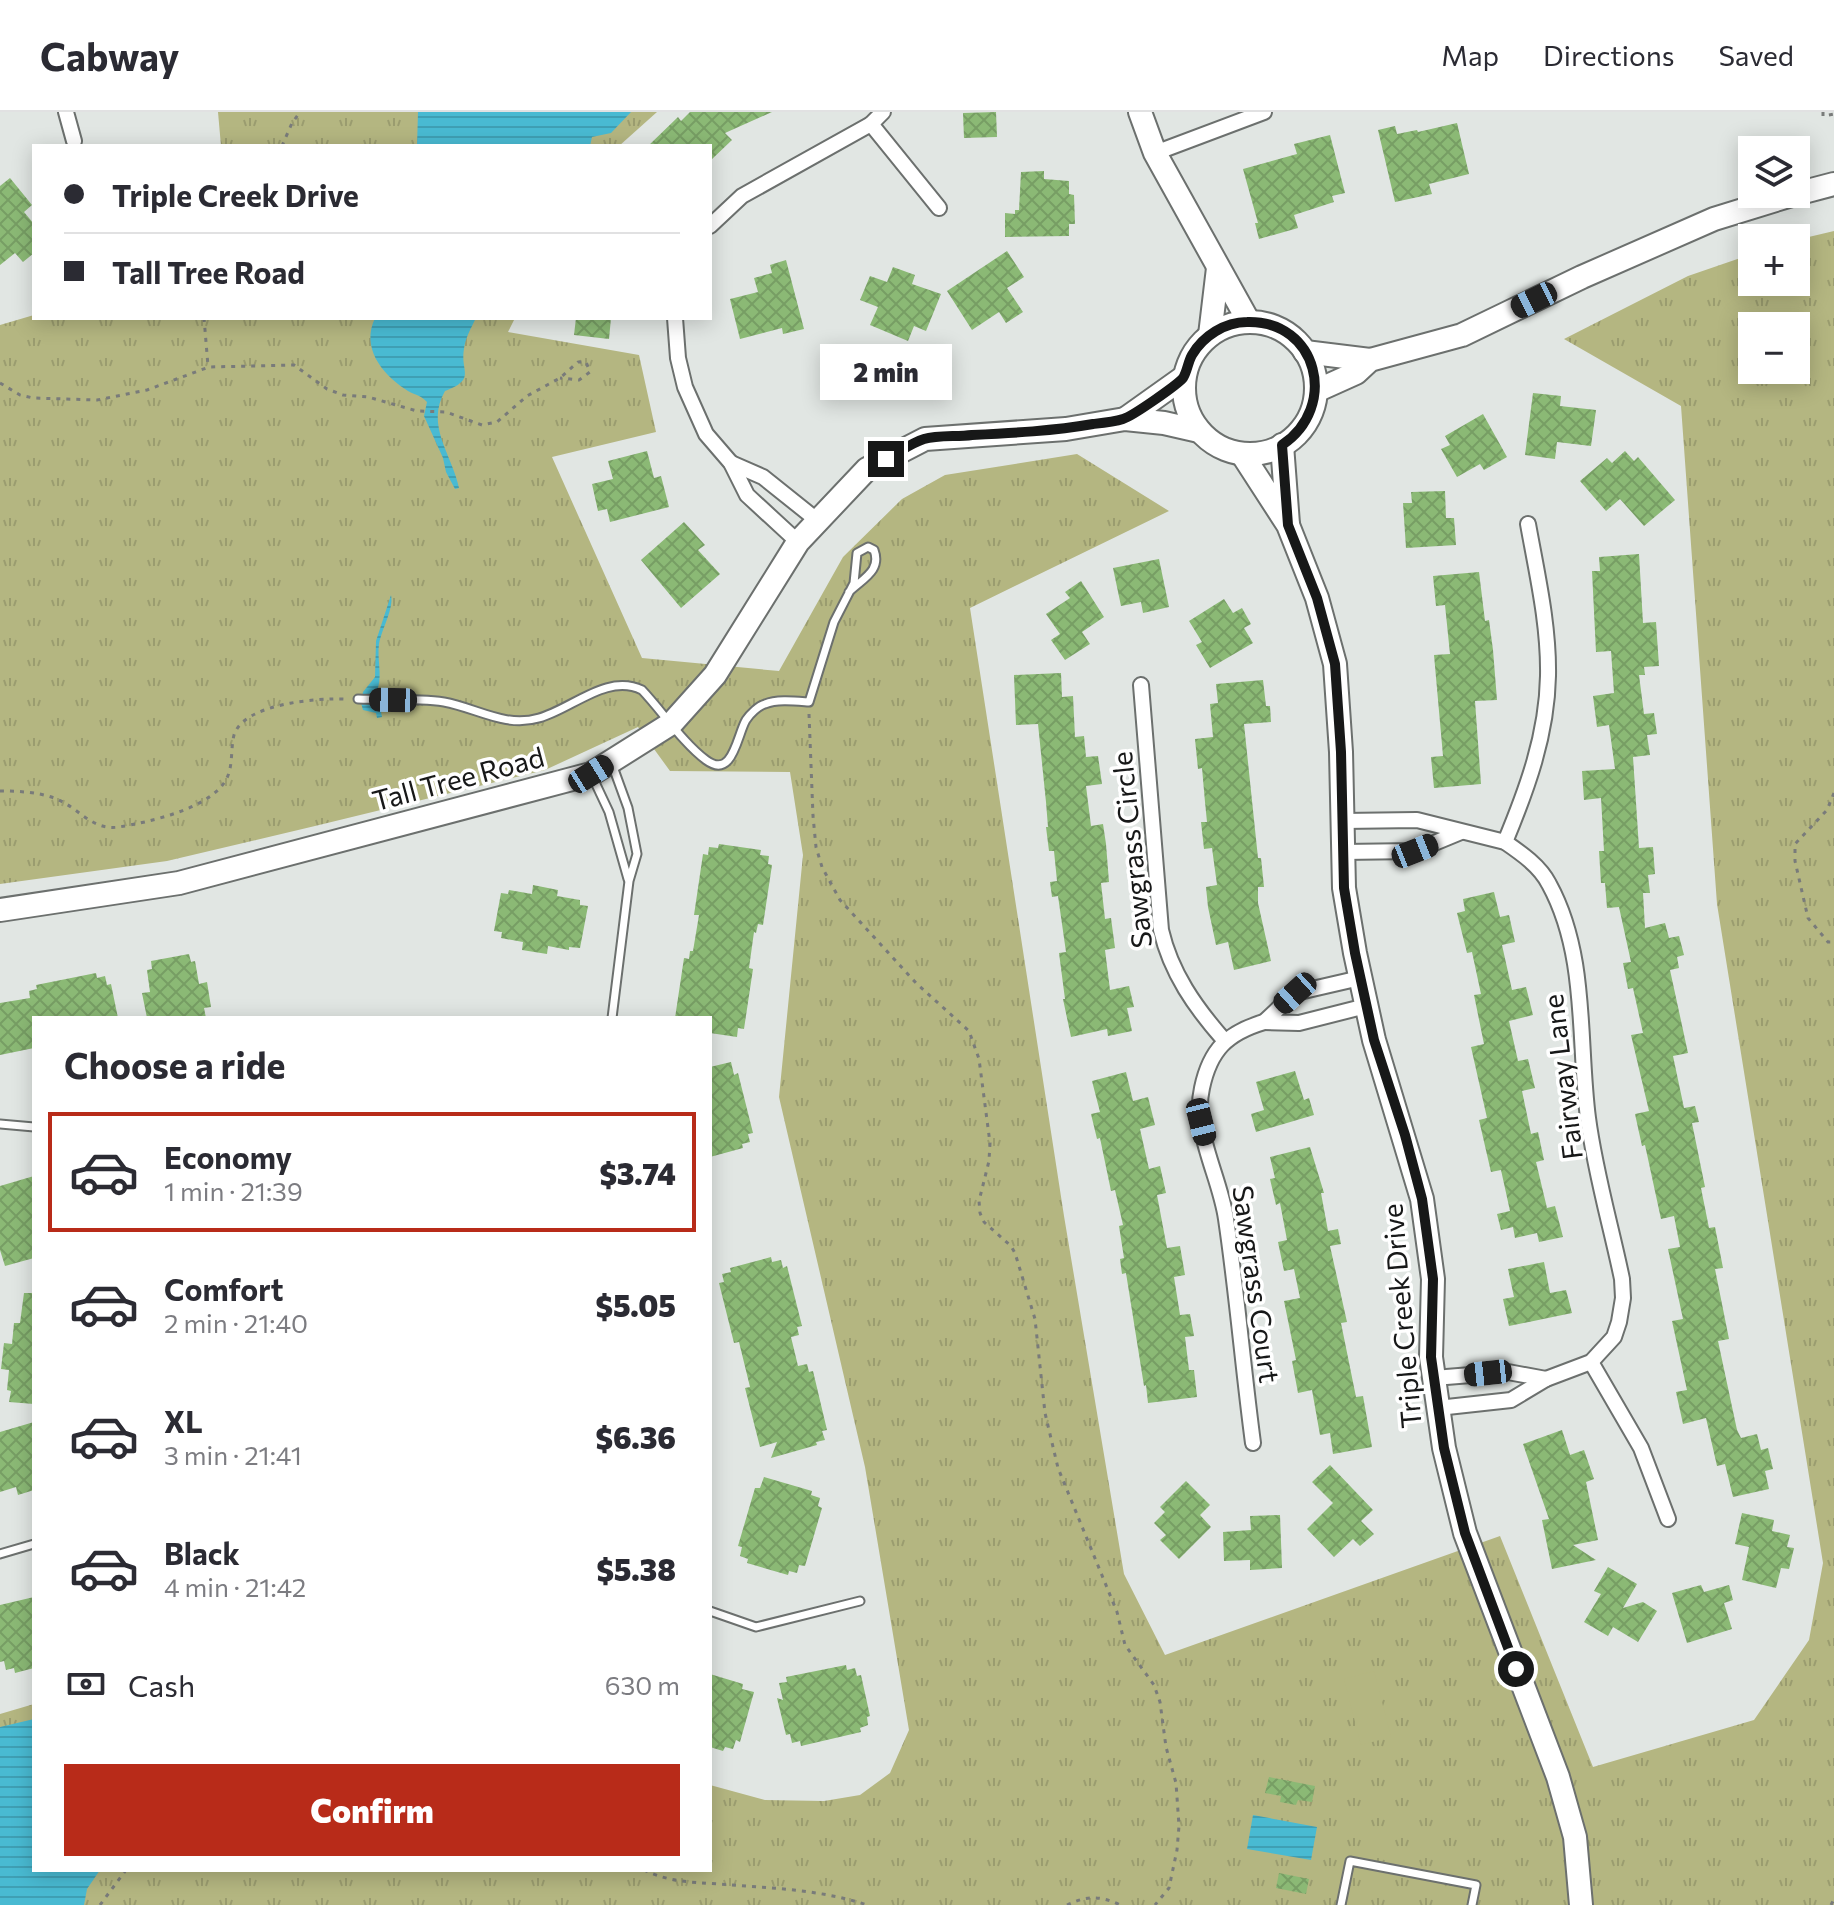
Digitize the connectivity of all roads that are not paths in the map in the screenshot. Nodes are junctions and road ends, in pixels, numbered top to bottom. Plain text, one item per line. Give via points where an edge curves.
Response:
1 (66, 112) edge
2 (883, 112) edge
3 (1140, 112) edge
4 (1264, 112) edge
5 (871, 124) junction
6 (74, 141) dead end
7 (1155, 153) junction
8 (1834, 184) edge
9 (1810, 190) edge
10 (939, 208) dead end
11 (1750, 208) edge
12 (712, 224) edge
13 (1218, 268) junction
14 (675, 320) edge
15 (1249, 322) junction
16 (1210, 335) junction
17 (1305, 352) junction
18 (1370, 360) junction
19 (1184, 377) junction
20 (1316, 391) junction
21 (1125, 419) junction
22 (1199, 431) junction
23 (1282, 445) junction
24 (1242, 454) junction
25 (731, 463) junction
26 (818, 521) junction
27 (1528, 524) dead end
28 (1288, 525) junction
29 (798, 542) junction
30 (849, 592) junction
31 (1141, 685) dead end
32 (358, 699) road end
33 (672, 723) junction
34 (611, 762) junction
35 (591, 774) junction
36 (1343, 821) junction
37 (631, 822) junction
38 (612, 826) junction
39 (1461, 832) junction
40 (1505, 842) junction
41 (1343, 852) junction
42 (629, 881) junction
43 (0, 910) edge
44 (1360, 978) junction
45 (1366, 1006) junction
46 (612, 1016) edge
47 (1264, 1022) junction
48 (1224, 1040) junction
49 (0, 1124) edge
50 (32, 1127) edge
51 (1591, 1362) junction
52 (1434, 1378) junction
53 (1546, 1379) junction
54 (1438, 1408) junction
55 (1253, 1443) dead end
56 (1668, 1519) dead end
57 (32, 1545) edge
58 (0, 1554) edge
59 (860, 1601) dead end
60 (712, 1612) edge
61 (1341, 1905) edge
62 (1472, 1905) edge
63 (1581, 1905) edge

1 - 6 street
2 - 5 street
3 - 7 street
4 - 7 street
5 - 10 street
5 - 12 street via 742,196
7 - 13 street
8 - 9 street
11 - 18 street via 1582,277 1462,335
13 - 15 street
13 - 16 street
14 - 25 street via 685,387 706,434
15 - 16 street
15 - 17 street via 1281,329
16 - 19 street via 1193,353
17 - 18 street
17 - 20 street
18 - 20 street via 1356,373
19 - 21 street, Tall Tree Road
19 - 22 street via 1184,401
20 - 23 street via 1306,423
21 - 22 street, Tall Tree Road
21 - 26 street, Tall Tree Road via 1066,429 925,439 867,469
22 - 24 street via 1218,446
23 - 24 street
23 - 28 street, Triple Creek Drive
24 - 28 street, Triple Creek Drive
25 - 26 street via 763,477
25 - 29 street via 747,495
26 - 29 street, Tall Tree Road
27 - 40 street via 1548,677 1541,736
28 - 36 street, Triple Creek Drive via 1317,598 1335,664
29 - 33 street, Tall Tree Road via 715,675
30 - 30 lane via 857,553 874,550 874,569
30 - 33 lane via 809,702 774,702 757,708 747,718 732,756 719,764 699,754
31 - 48 street, Sawgrass Circle via 1166,952 1175,973
32 - 33 lane via 444,702 518,721 539,718 592,692 627,685 642,690
33 - 34 street, Tall Tree Road
34 - 35 street, Tall Tree Road
34 - 37 lane
35 - 38 lane
35 - 43 street, Tall Tree Road via 179,883
36 - 39 street, Fairway Lane via 1417,820
36 - 41 street, Triple Creek Drive
37 - 38 lane
37 - 42 lane via 637,854
38 - 42 lane
39 - 40 street, Fairway Lane
39 - 41 street via 1415,851
40 - 51 street, Fairway Lane via 1549,882 1566,928 1580,999 1588,1115 1623,1298 1614,1337
41 - 44 street, Triple Creek Drive
42 - 46 lane
44 - 45 street, Triple Creek Drive
44 - 47 street via 1295,993
45 - 47 street via 1299,1023
45 - 52 street, Triple Creek Drive via 1422,1199 1433,1279
47 - 48 street
48 - 55 street, Sawgrass Court via 1210,1064 1199,1104 1226,1215
49 - 50 lane
51 - 53 street
51 - 56 street via 1641,1448
52 - 53 street via 1508,1372
52 - 54 street, Triple Creek Drive
53 - 54 street via 1511,1400
54 - 63 street, Triple Creek Drive via 1465,1533 1558,1777 1575,1837
57 - 58 lane
59 - 60 lane via 756,1627
61 - 62 lane via 1350,1861 1476,1885

